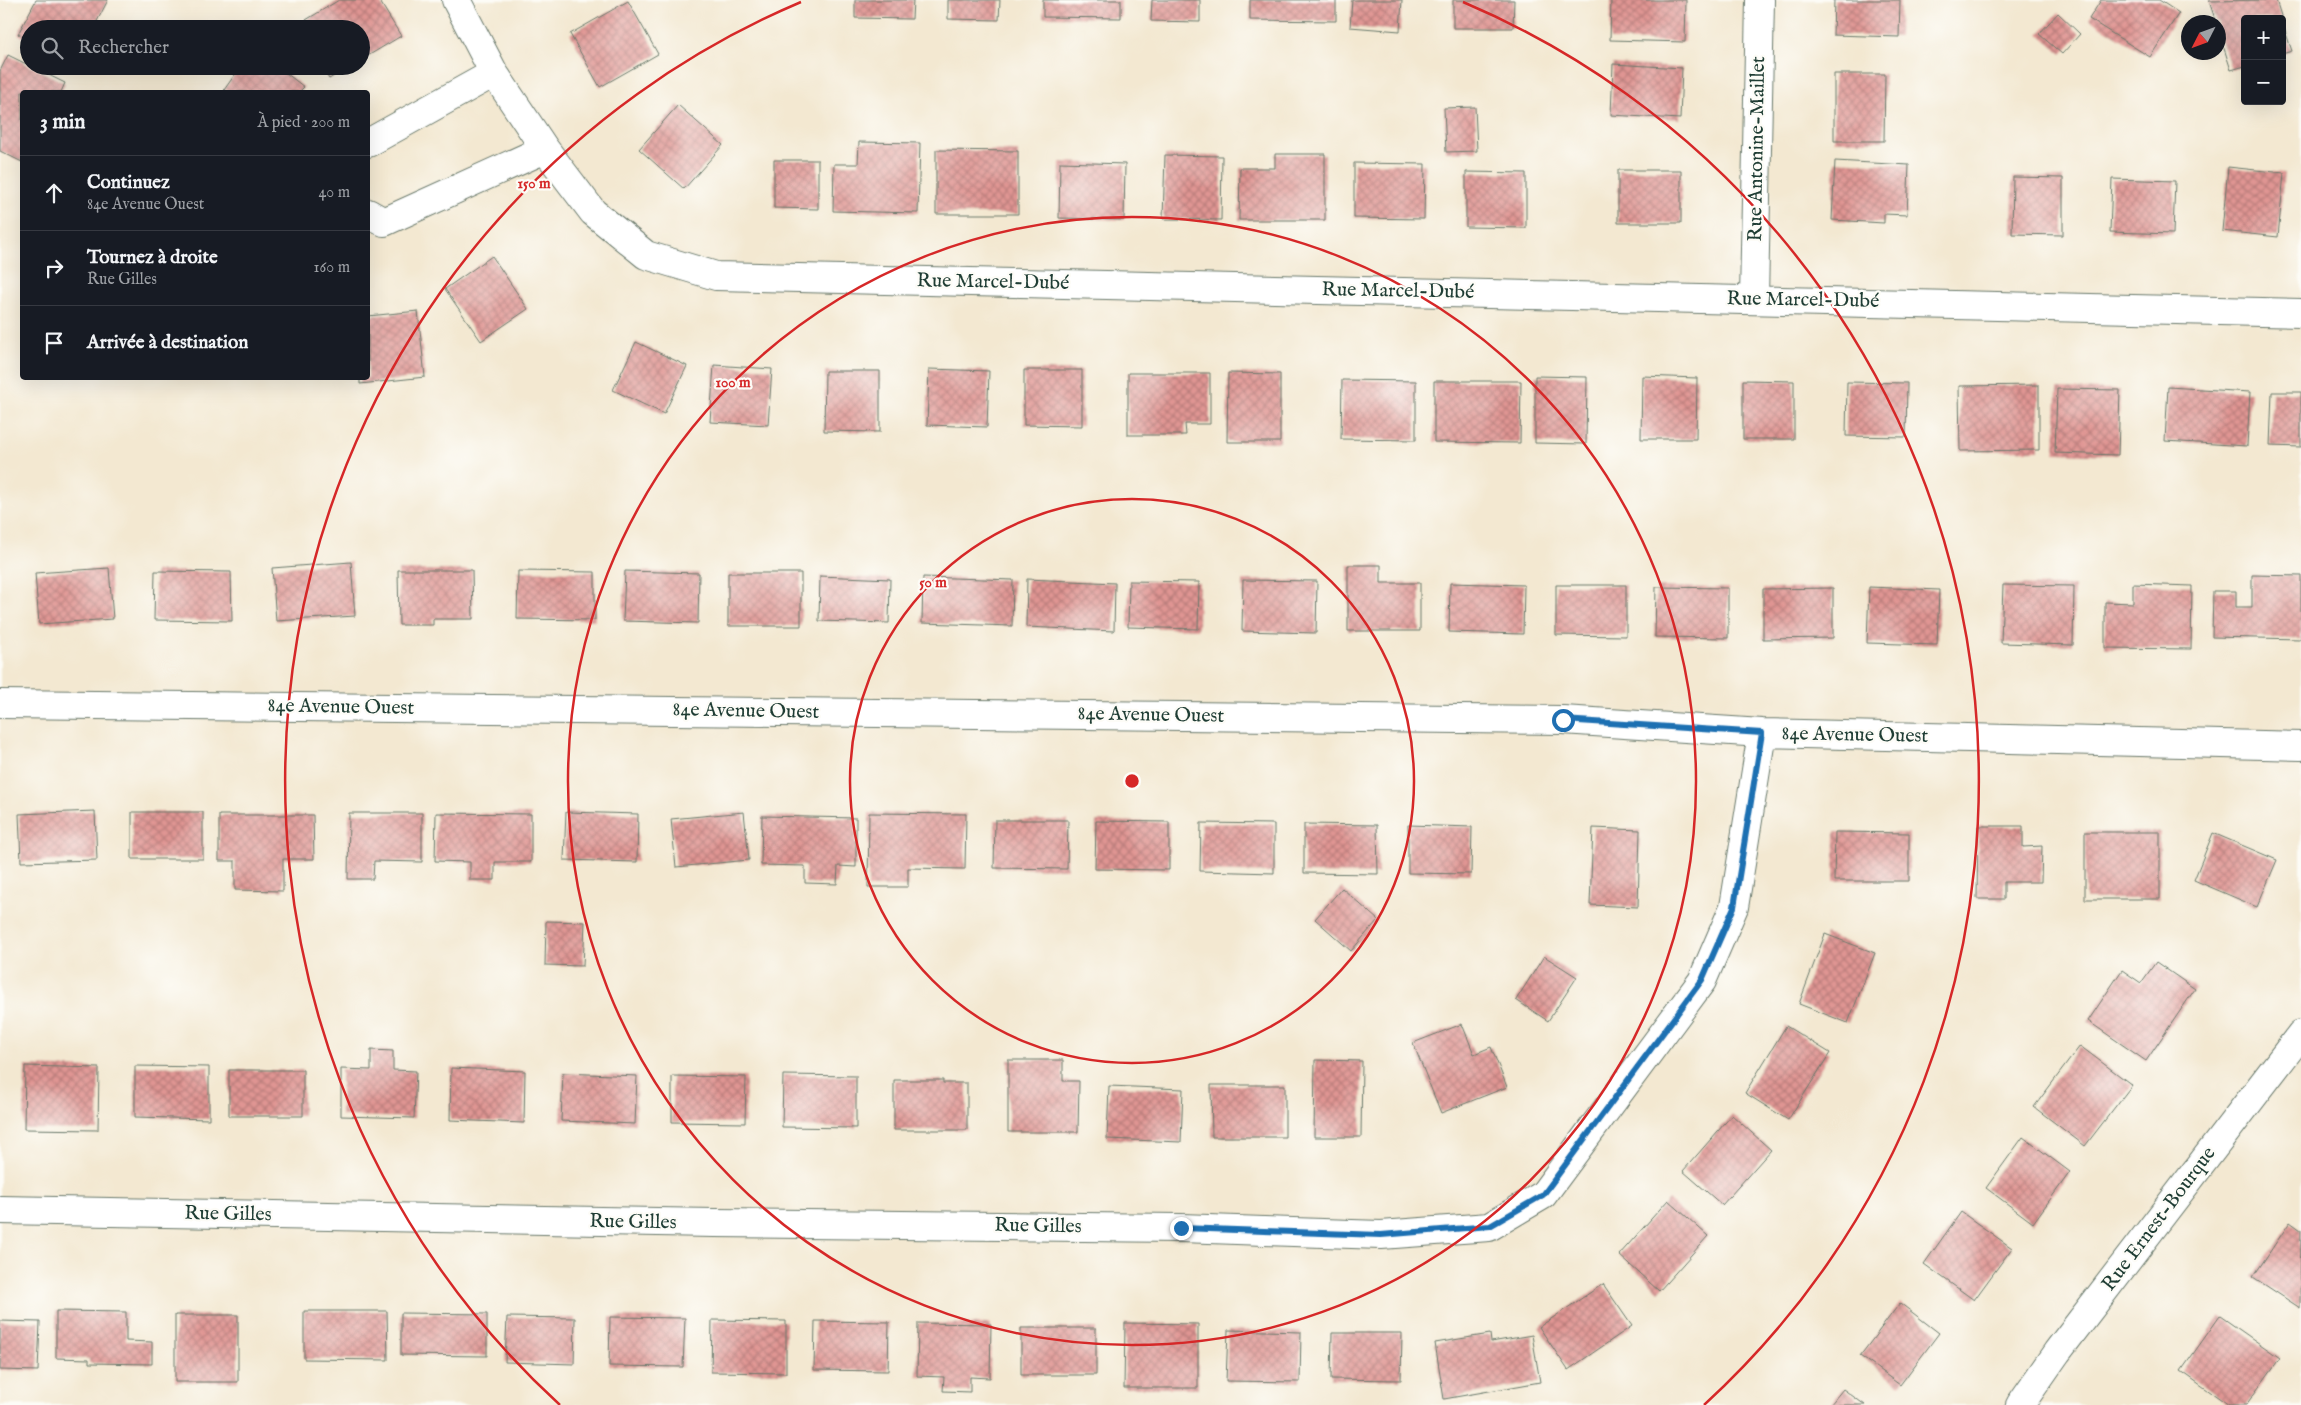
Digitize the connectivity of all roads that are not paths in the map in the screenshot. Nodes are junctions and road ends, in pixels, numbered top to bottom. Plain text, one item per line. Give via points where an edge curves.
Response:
1 (456, 0) edge
2 (1760, 0) edge
3 (494, 73) junction
4 (370, 142) edge
5 (545, 148) junction
6 (370, 214) edge
7 (1754, 299) junction
8 (2301, 312) edge
9 (0, 704) edge
10 (1762, 733) junction
11 (2301, 746) edge
12 (2301, 1034) edge
13 (0, 1210) edge
14 (2020, 1405) edge

1 - 3 street, Rue Marcel-Dubé
2 - 7 street, Rue Antonine-Maillet
3 - 4 street
3 - 5 street, Rue Marcel-Dubé
5 - 6 street via 384,222
5 - 7 street, Rue Marcel-Dubé via 592,212 646,255 716,276
7 - 8 street, Rue Marcel-Dubé
9 - 10 street, 84e Avenue Ouest via 1563,720
10 - 11 street, 84e Avenue Ouest
10 - 13 street, Rue Gilles via 1734,907 1702,980 1543,1195 1490,1226 1381,1235 1181,1228 714,1224
12 - 14 street, Rue Ernest-Bourque

